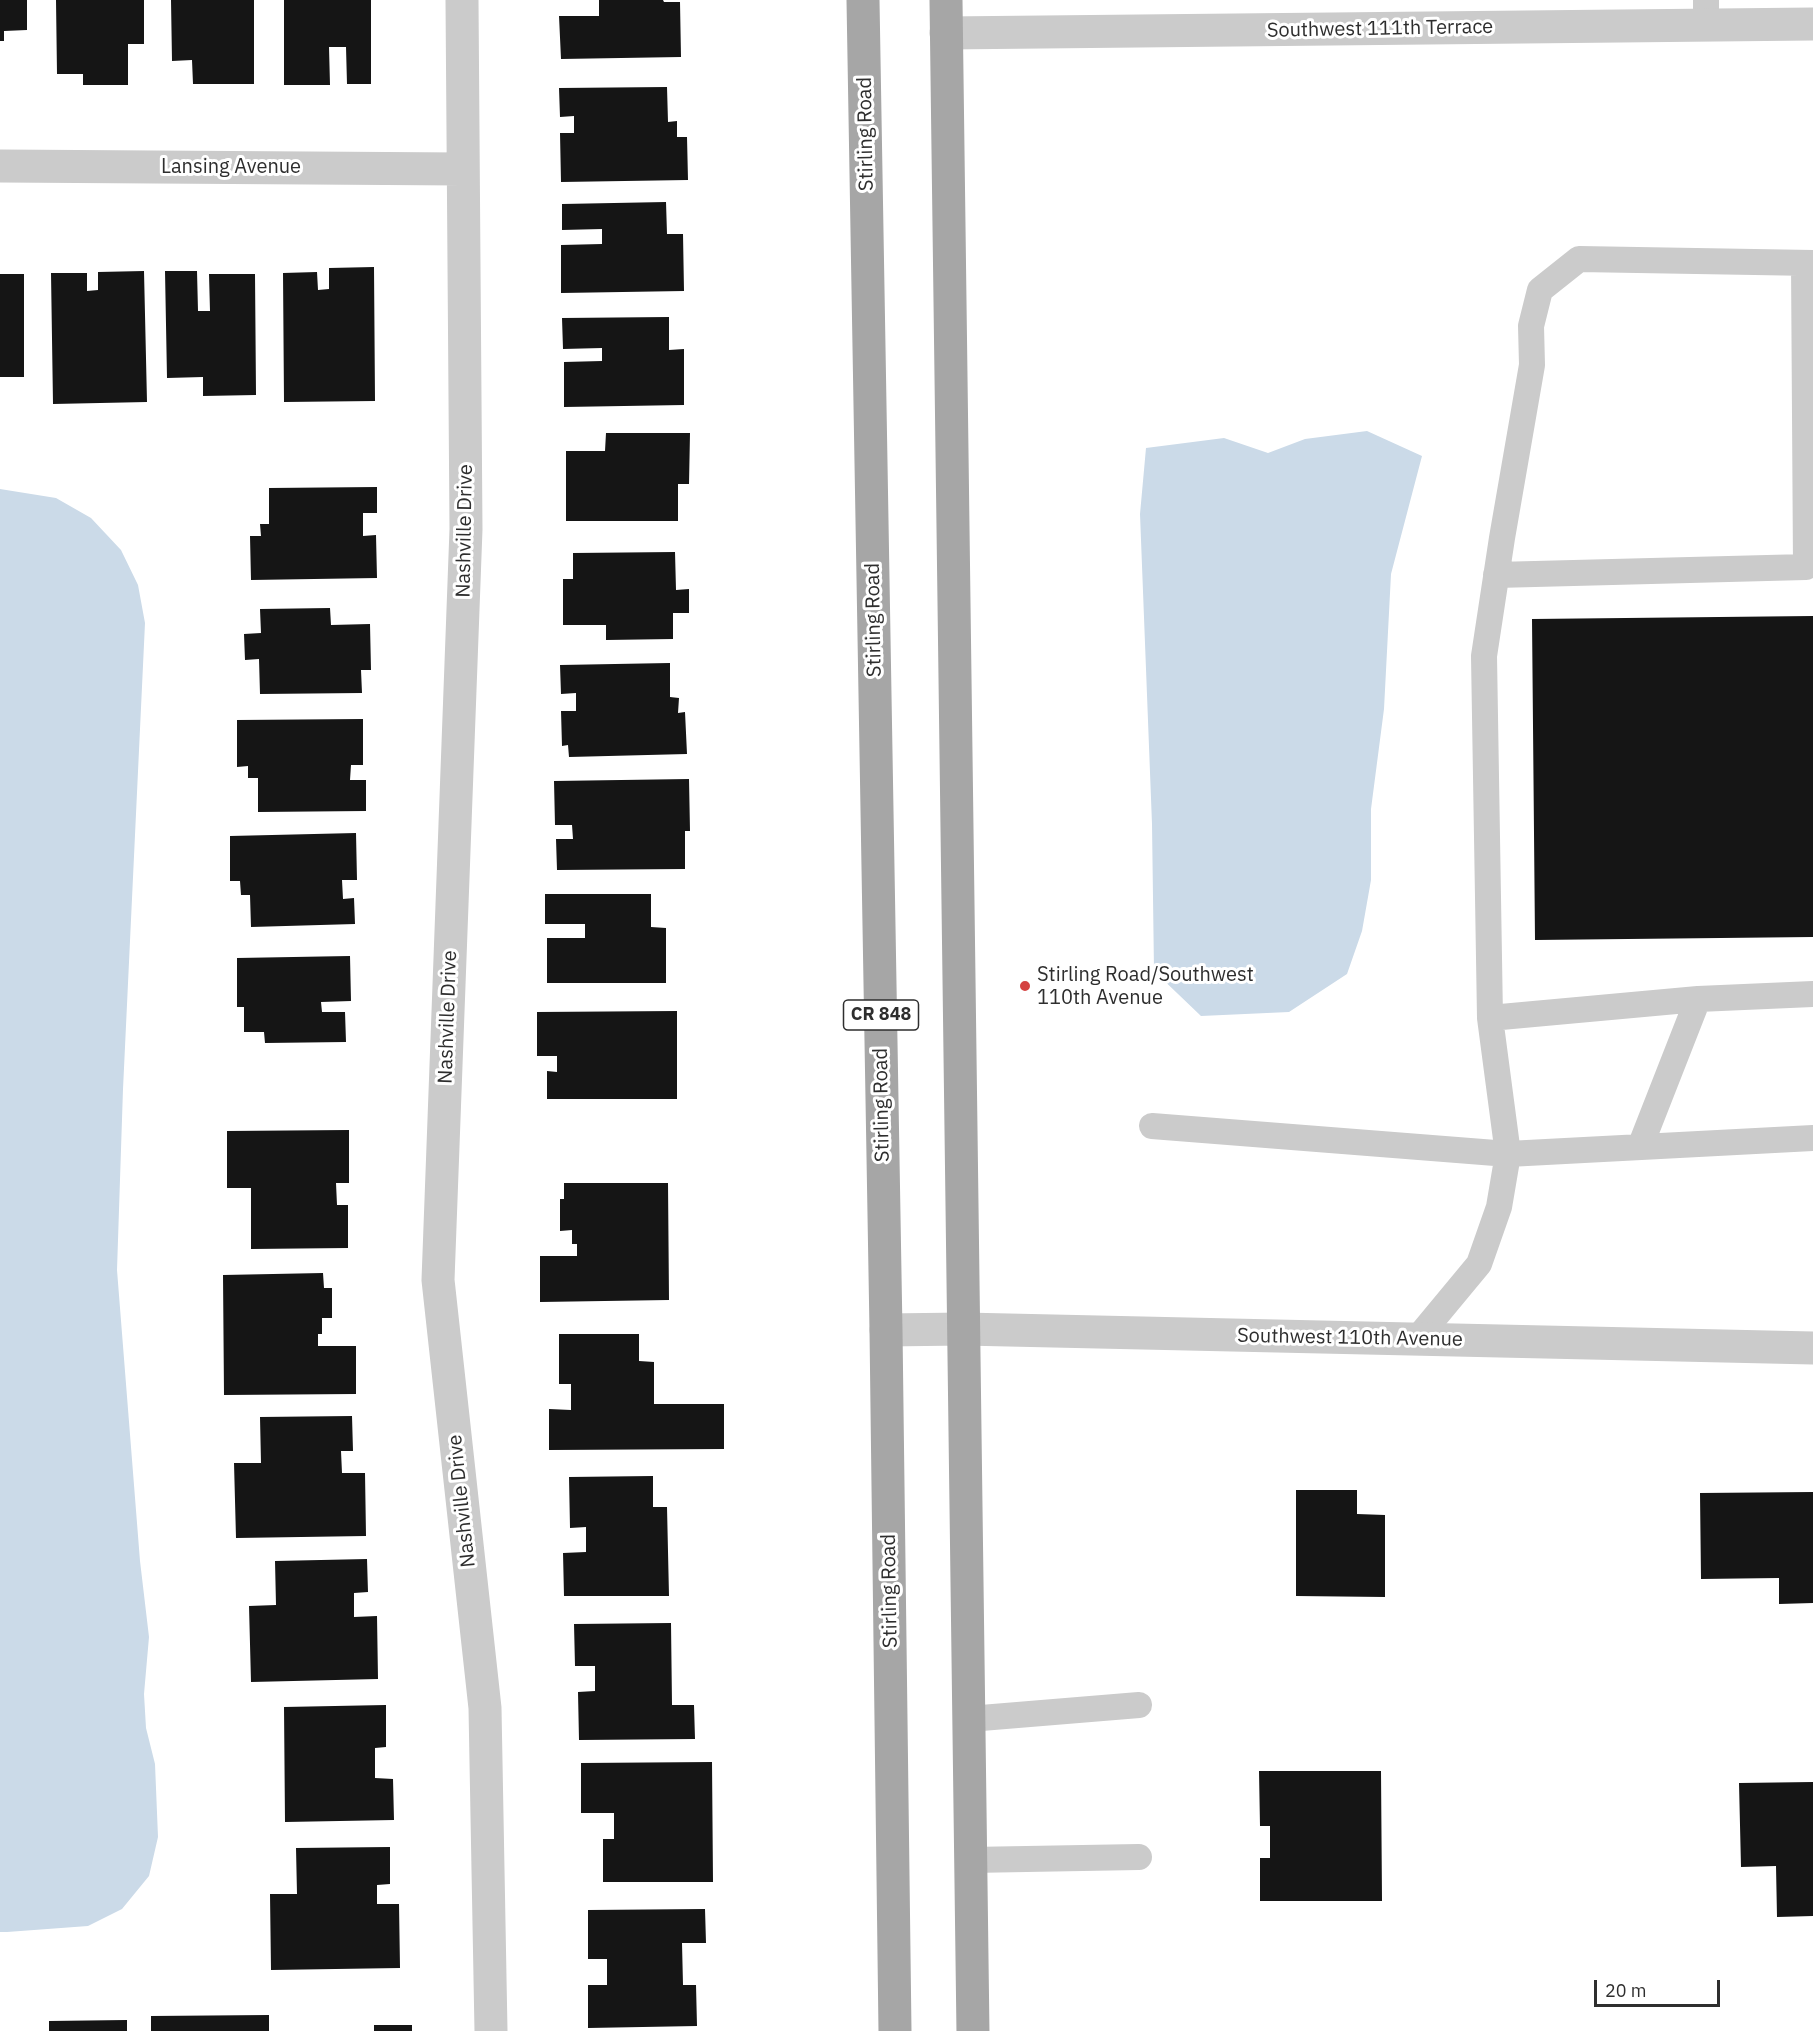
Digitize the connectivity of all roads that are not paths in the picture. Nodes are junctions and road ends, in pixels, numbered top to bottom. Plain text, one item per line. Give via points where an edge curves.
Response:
1 (462, 0) edge
2 (863, 0) edge
3 (946, 0) edge
4 (1706, 12) edge
5 (1813, 24) edge
6 (946, 33) junction
7 (0, 166) edge
8 (463, 169) junction
9 (1809, 263) edge
10 (1496, 575) junction
11 (1813, 994) edge
12 (1698, 999) junction
13 (1490, 1018) junction
14 (1152, 1126) dead end
15 (1813, 1138) edge
16 (1640, 1147) junction
17 (1508, 1154) junction
18 (964, 1329) junction
19 (886, 1330) junction
20 (1416, 1340) junction
21 (1813, 1348) edge
22 (1139, 1705) dead end
23 (969, 1719) junction
24 (1139, 1857) dead end
25 (970, 1860) junction
26 (491, 2031) edge
27 (895, 2031) edge
28 (973, 2031) edge

1 - 8 street, Nashville Drive
2 - 19 main road, Stirling Road / CR 848
3 - 6 main road
4 - 5 street, Southwest 111th Terrace
4 - 6 street, Southwest 111th Terrace
6 - 18 main road
7 - 8 street, Lansing Avenue
8 - 26 street, Nashville Drive via 466,529 438,1280 485,1708
9 - 10 lane via 1579,260 1540,290 1531,326 1532,365
9 - 10 lane via 1806,567
10 - 13 lane via 1484,656
11 - 12 lane
12 - 13 lane
12 - 16 lane
13 - 17 lane
14 - 17 lane
15 - 16 lane
16 - 17 lane
17 - 20 lane via 1499,1207 1479,1264
18 - 19 street, Southwest 110th Avenue
18 - 20 street, Southwest 110th Avenue
18 - 23 main road
19 - 27 main road, Stirling Road / CR 848
20 - 21 street, Southwest 110th Avenue
22 - 23 lane
23 - 25 main road
24 - 25 lane
25 - 28 main road

